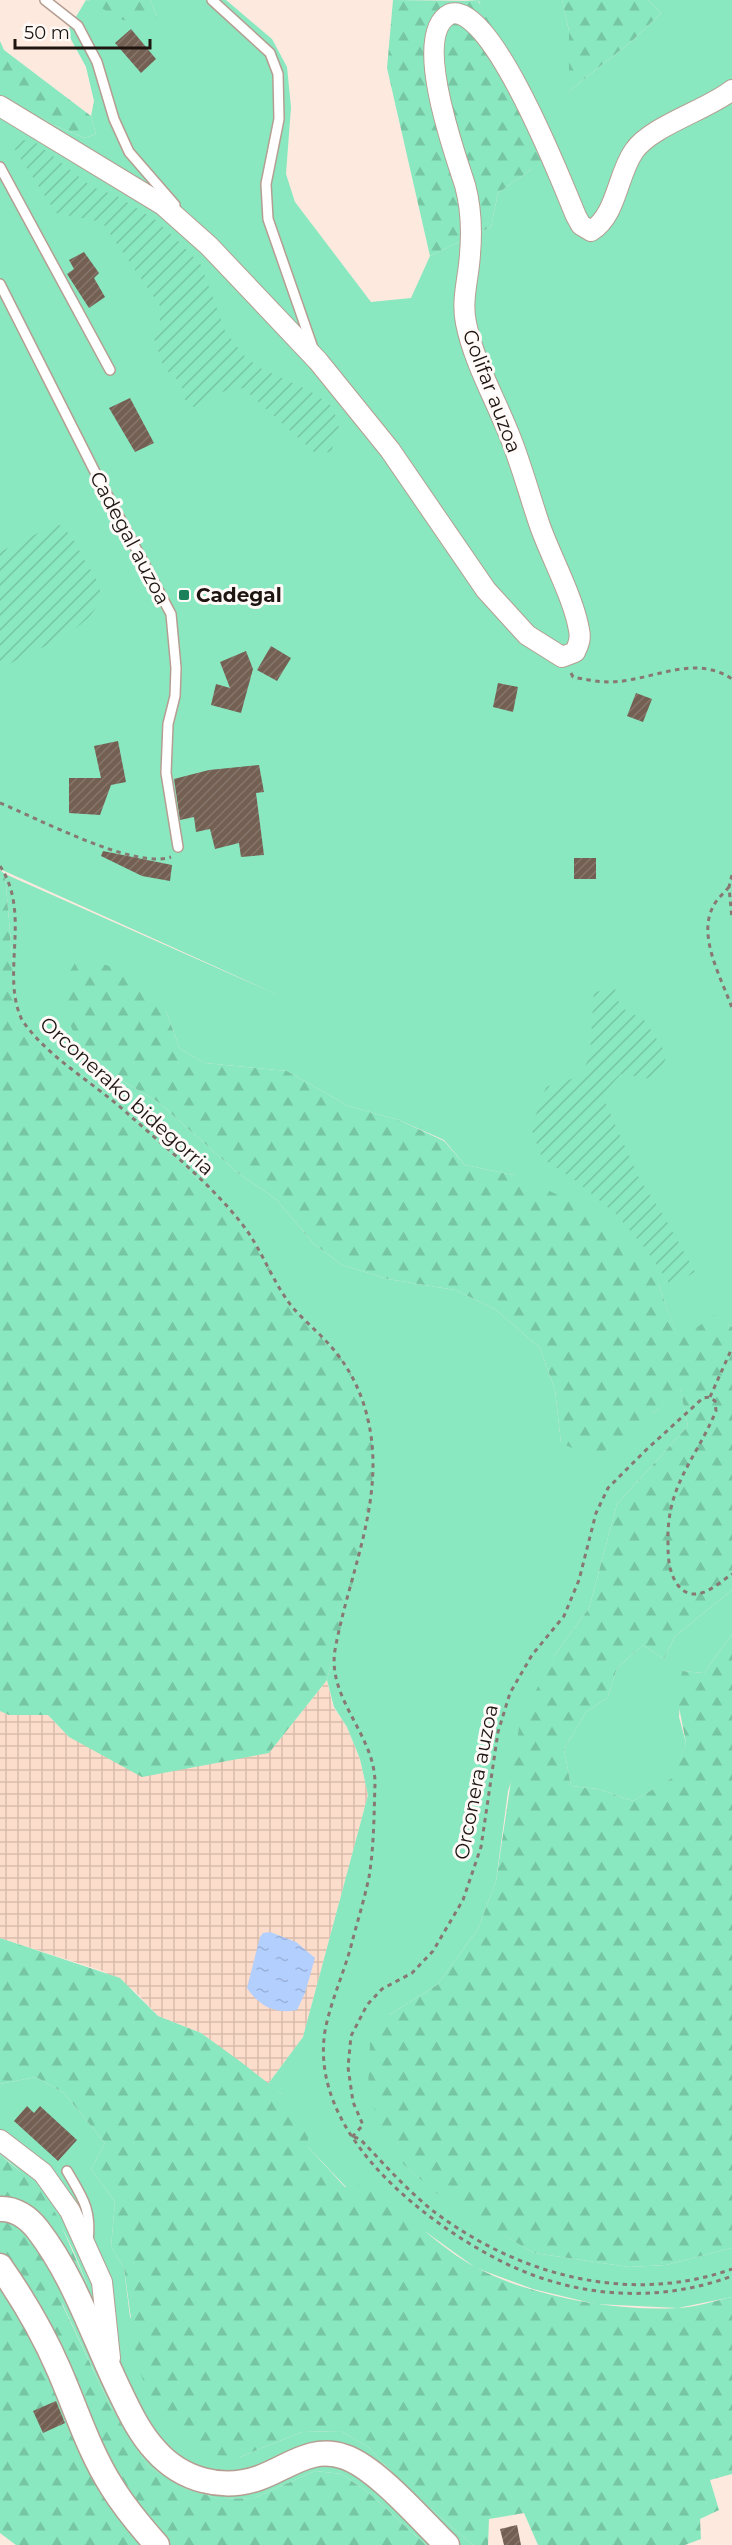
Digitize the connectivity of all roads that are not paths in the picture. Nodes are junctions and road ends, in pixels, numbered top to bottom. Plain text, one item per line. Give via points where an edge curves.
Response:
1 (45, 0) edge
2 (212, 0) edge
3 (732, 90) edge
4 (0, 106) edge
5 (0, 167) edge
6 (209, 246) junction
7 (0, 284) edge
8 (318, 361) junction
9 (110, 370) dead end
10 (178, 847) road end
11 (0, 2140) edge
12 (67, 2171) dead end
13 (0, 2210) edge
14 (87, 2251) junction
15 (0, 2266) edge
16 (114, 2379) junction
17 (157, 2545) edge
18 (447, 2545) edge

1 - 6 lane via 78,26 98,62 114,119 129,152
2 - 8 lane via 270,53 278,74 279,119 266,184 268,219
3 - 8 street, Golifar auzoa via 635,148 607,216 591,231 576,216 542,135 487,32 462,12 442,21 436,33 442,111 470,204 465,320 579,629 580,642 575,652 562,657 527,635 486,590 390,450
4 - 6 street via 163,205
5 - 9 lane
6 - 8 street
7 - 10 lane, Cadegal auzoa via 171,614 176,668 166,773
11 - 14 street via 43,2173 70,2211
12 - 14 lane via 88,2207 91,2222
13 - 16 street via 21,2214 38,2229 64,2271
14 - 16 street via 102,2282
15 - 17 street via 36,2322 111,2486
16 - 18 street via 145,2437 184,2473 218,2484 233,2484 261,2477 303,2457 329,2453 343,2456 374,2475

